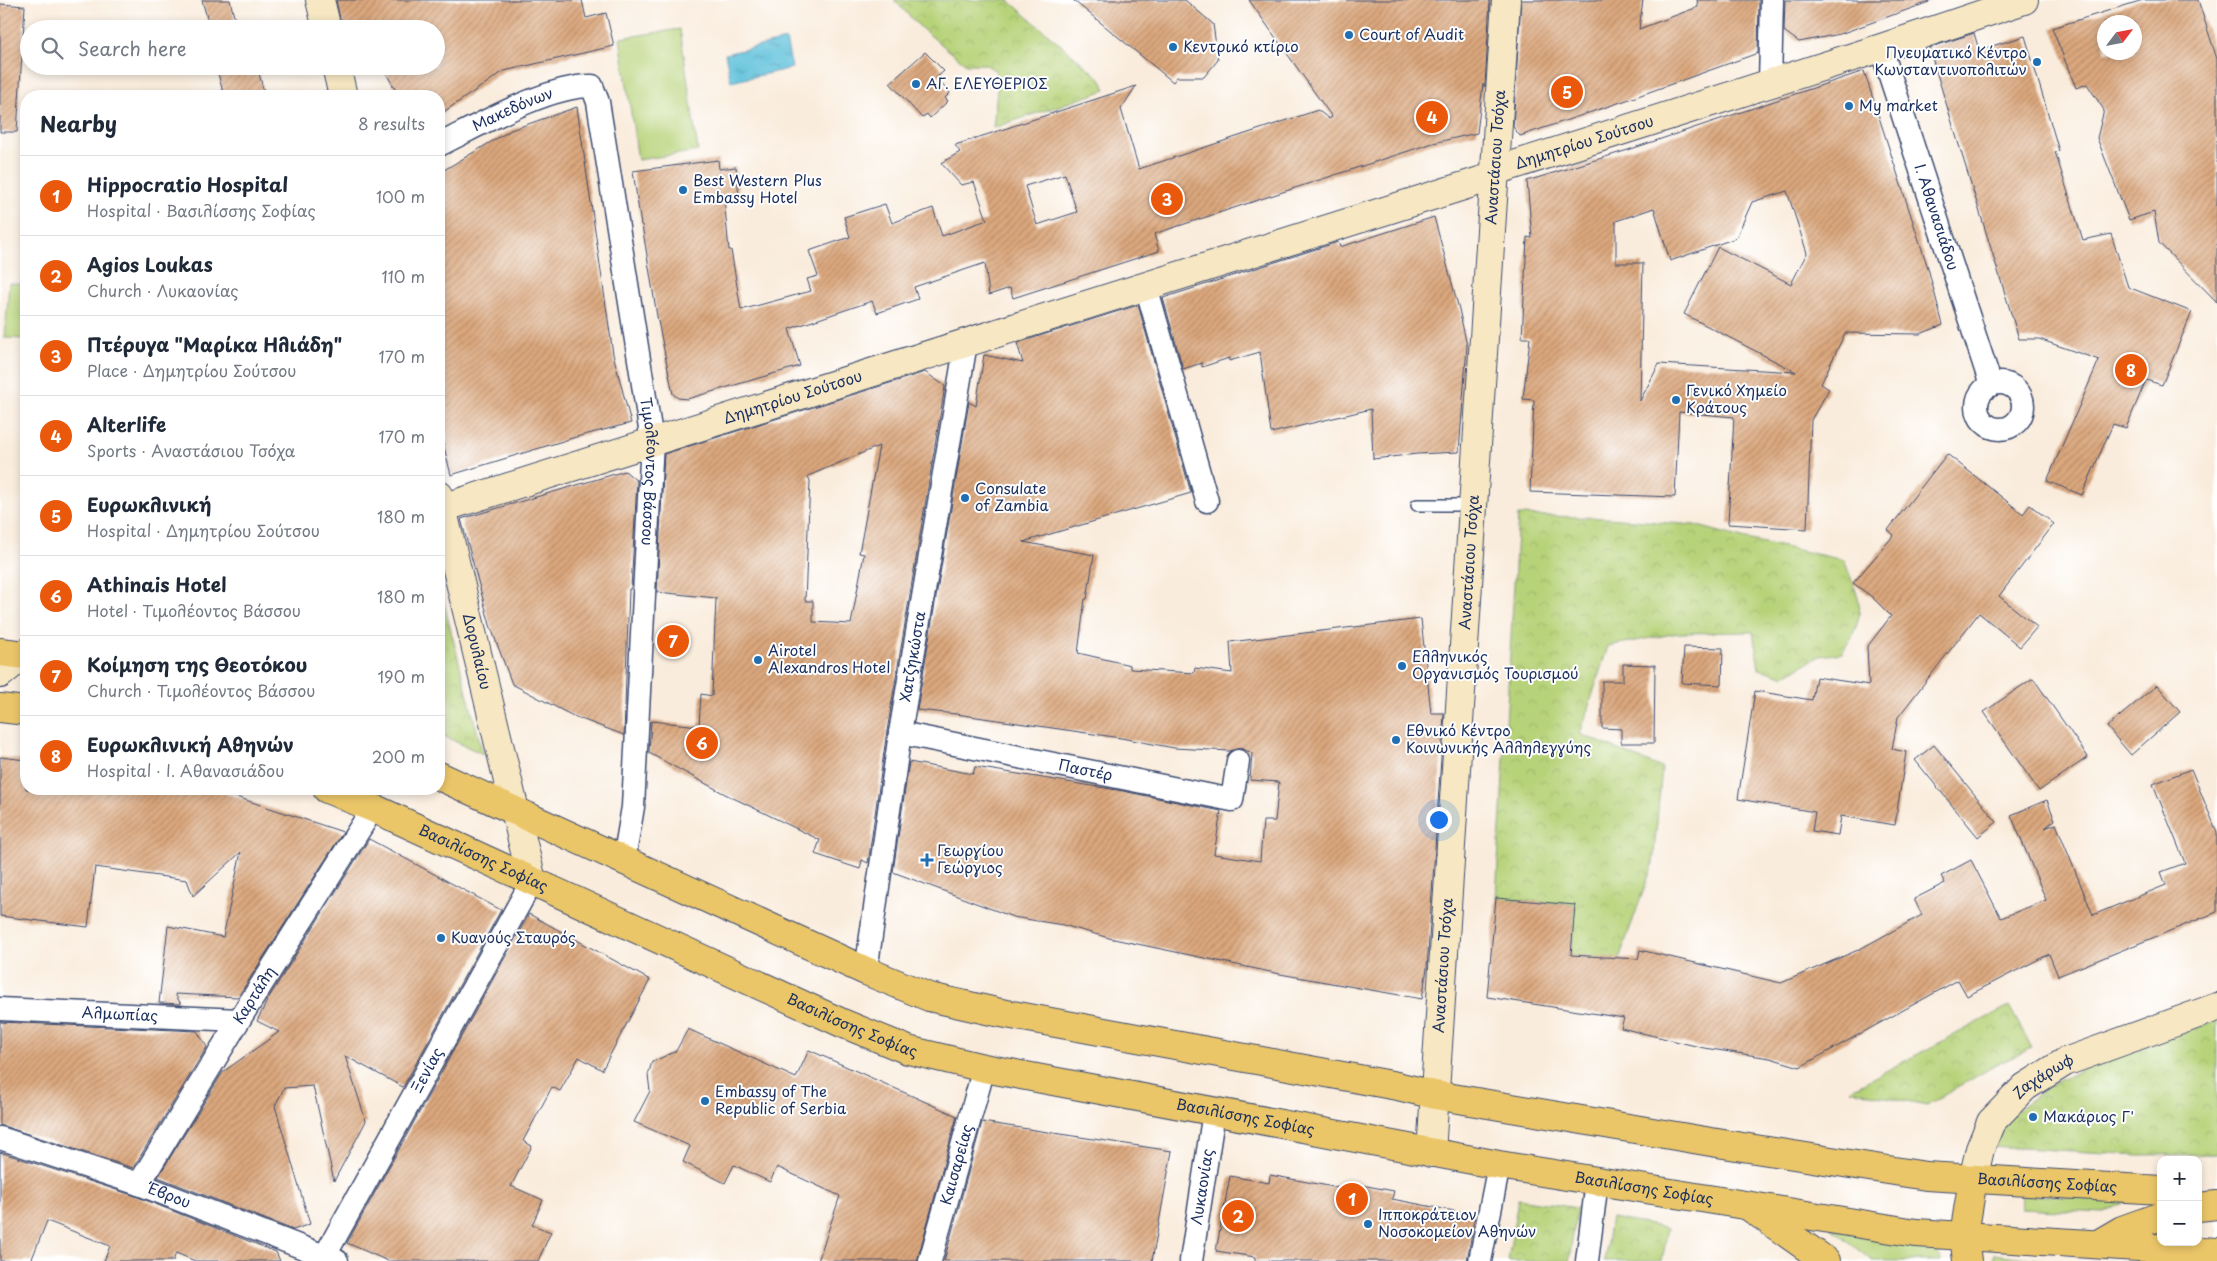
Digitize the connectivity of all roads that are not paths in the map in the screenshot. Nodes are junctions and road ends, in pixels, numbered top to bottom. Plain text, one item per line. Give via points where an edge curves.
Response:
1 (320, 0) edge
2 (1506, 0) edge
3 (1772, 0) edge
4 (2024, 0) edge
5 (325, 20) edge
6 (1881, 48) junction
7 (338, 75) edge
8 (1770, 83) junction
9 (592, 86) joint
10 (342, 90) edge
11 (445, 142) edge
12 (1495, 171) junction
13 (1146, 286) junction
14 (966, 343) junction
15 (1991, 385) dead end
16 (652, 441) junction
17 (1207, 500) dead end
18 (445, 503) edge
19 (1473, 505) junction
20 (1417, 506) dead end
21 (445, 525) edge
22 (19, 654) edge
23 (0, 674) edge
24 (0, 708) edge
25 (20, 710) edge
26 (900, 733) junction
27 (1238, 761) dead end
28 (445, 779) edge
29 (342, 795) edge
30 (373, 808) junction
31 (514, 809) junction
32 (624, 860) junction
33 (532, 881) junction
34 (866, 971) junction
35 (2217, 1007) edge
36 (0, 1009) edge
37 (239, 1020) junction
38 (984, 1068) junction
39 (1435, 1095) junction
40 (1214, 1112) junction
41 (0, 1138) edge
42 (1431, 1153) junction
43 (1499, 1165) junction
44 (1973, 1179) junction
45 (1597, 1181) junction
46 (138, 1184) junction
47 (2157, 1190) edge
48 (2202, 1192) edge
49 (2217, 1194) edge
50 (1745, 1204) junction
51 (2217, 1204) edge
52 (2202, 1206) edge
53 (2157, 1217) edge
54 (1965, 1248) edge
55 (2091, 1252) edge
56 (2217, 1252) edge
57 (328, 1259) edge
58 (930, 1261) edge
59 (1191, 1261) edge
60 (1480, 1261) edge
61 (1587, 1261) edge
62 (1826, 1261) edge

1 - 5 street
2 - 12 street, Αναστάσιου Τσόχα
3 - 8 street
4 - 6 street, Δημητρίου Σούτσου
6 - 8 street, Δημητρίου Σούτσου
6 - 15 street, Ι. Αθανασιάδου
7 - 10 street
8 - 12 street, Δημητρίου Σούτσου
9 - 11 street, Μακεδόνων via 576,86 536,100
9 - 16 street, Τιμολέοντος Βάσσου via 598,102
12 - 13 street, Δημητρίου Σούτσου via 1489,178
12 - 19 street, Αναστάσιου Τσόχα
13 - 14 street, Δημητρίου Σούτσου
13 - 17 street
14 - 16 street, Δημητρίου Σούτσου
14 - 26 street, Χατζηκώστα
16 - 18 street, Δημητρίου Σούτσου
16 - 32 street, Τιμολέοντος Βάσσου via 633,807
19 - 20 lane
19 - 39 street, Αναστάσιου Τσόχα
21 - 31 street, Δορυλαίου
22 - 23 street
24 - 25 main road
26 - 27 street, Παστέρ via 1232,800
26 - 34 street, Χατζηκώστα
28 - 31 main road, Βασιλίσσης Σοφίας
29 - 30 main road, Βασιλίσσης Σοφίας
30 - 33 main road, Βασιλίσσης Σοφίας
30 - 37 street, Καρτάλη
31 - 32 main road, Βασιλίσσης Σοφίας
31 - 33 street, Δορυλαίου
32 - 34 main road, Βασιλίσσης Σοφίας
33 - 38 main road, Βασιλίσσης Σοφίας via 842,1023 908,1050
33 - 57 street, Ξενίας
34 - 39 main road, Βασιλίσσης Σοφίας via 929,997 996,1012
35 - 44 street, Ζαχάρωφ via 2065,1062 2025,1087 1991,1122
36 - 37 street, Αλμωπίας
37 - 46 street, Καρτάλη
38 - 40 main road, Βασιλίσσης Σοφίας
38 - 58 street, Καισαρείας
39 - 42 street, Αναστάσιου Τσόχα
39 - 44 main road, Βασιλίσσης Σοφίας via 1926,1176
40 - 42 main road, Βασιλίσσης Σοφίας
40 - 59 street, Λυκαονίας
41 - 46 street, Έβρου
42 - 43 main road, Βασιλίσσης Σοφίας
43 - 45 main road, Βασιλίσσης Σοφίας
43 - 60 street
44 - 47 main road, Βασιλίσσης Σοφίας
44 - 54 main road, Ζαχάρωφ
45 - 50 main road, Βασιλίσσης Σοφίας
45 - 61 street
46 - 57 street, Έβρου
48 - 49 main road
50 - 54 main road, Βασιλίσσης Σοφίας via 1916,1232
50 - 62 main road
51 - 52 main road
53 - 55 main road via 2122,1230
54 - 55 main road, Βασιλίσσης Σοφίας
55 - 56 main road, Βασιλίσσης Σοφίας

